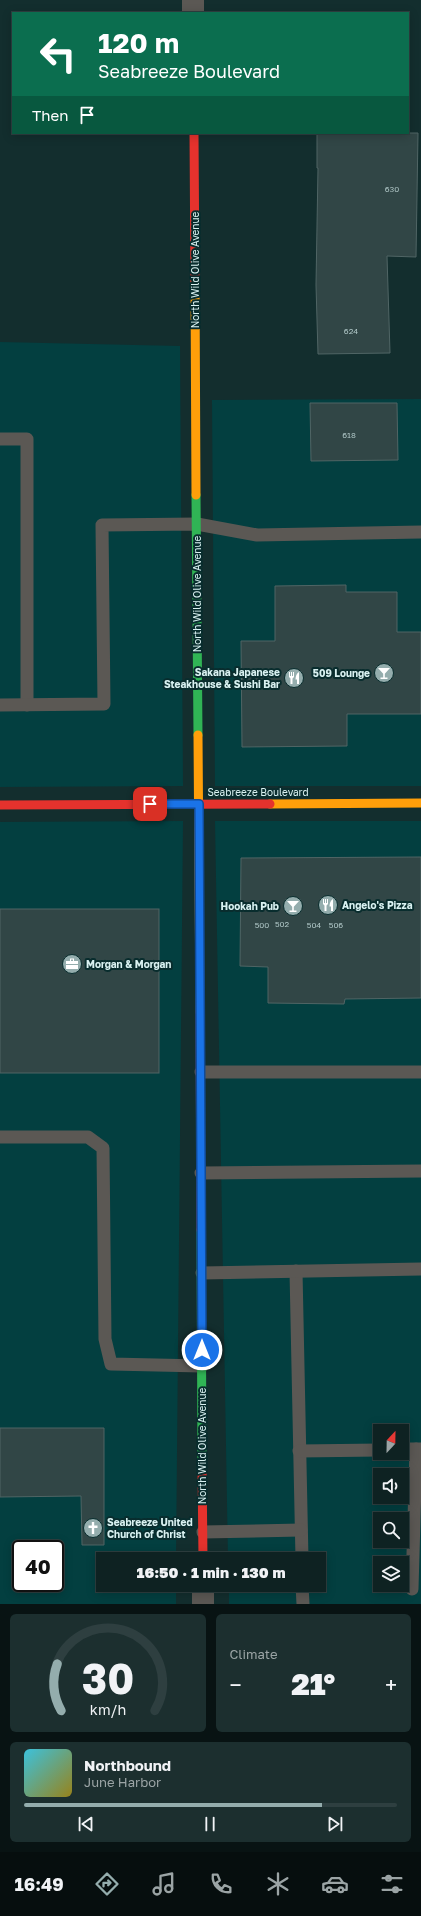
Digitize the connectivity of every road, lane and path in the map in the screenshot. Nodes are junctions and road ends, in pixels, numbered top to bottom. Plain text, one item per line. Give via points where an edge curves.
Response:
1 (193, 0) edge
2 (193, 12) edge
3 (194, 134) edge
4 (0, 439) edge
5 (197, 524) junction
6 (421, 532) edge
7 (0, 705) edge
8 (28, 705) junction
9 (421, 803) edge
10 (199, 804) junction
11 (0, 805) edge
12 (201, 1072) junction
13 (421, 1072) edge
14 (0, 1137) edge
15 (421, 1171) edge
16 (201, 1173) junction
17 (421, 1269) edge
18 (296, 1271) junction
19 (202, 1273) junction
20 (202, 1366) junction
21 (419, 1449) edge
22 (373, 1450) edge
23 (409, 1450) edge
24 (299, 1451) junction
25 (301, 1530) junction
26 (203, 1532) junction
27 (203, 1552) edge
28 (302, 1552) edge
29 (412, 1589) dead end
30 (203, 1592) edge
31 (302, 1592) edge
32 (203, 1604) edge
33 (302, 1604) edge

1 - 2 street
3 - 5 street, North Wild Olive Avenue
4 - 8 lane via 27,439
5 - 6 lane via 257,535
5 - 8 lane via 102,525 104,704
5 - 10 street, North Wild Olive Avenue
7 - 8 lane
9 - 10 street, Seabreeze Boulevard
10 - 11 street, Seabreeze Boulevard
10 - 12 street, North Wild Olive Avenue
12 - 13 lane
12 - 16 street, North Wild Olive Avenue
14 - 20 lane via 88,1137 103,1148 105,1339 111,1364
15 - 16 lane
16 - 19 street, North Wild Olive Avenue
17 - 18 lane
18 - 19 lane
18 - 24 lane
19 - 20 street, North Wild Olive Avenue
20 - 26 street, North Wild Olive Avenue
21 - 23 lane
21 - 29 lane
22 - 24 lane
24 - 25 lane
25 - 26 lane
25 - 28 lane
26 - 27 street, North Wild Olive Avenue
30 - 32 street
31 - 33 lane

